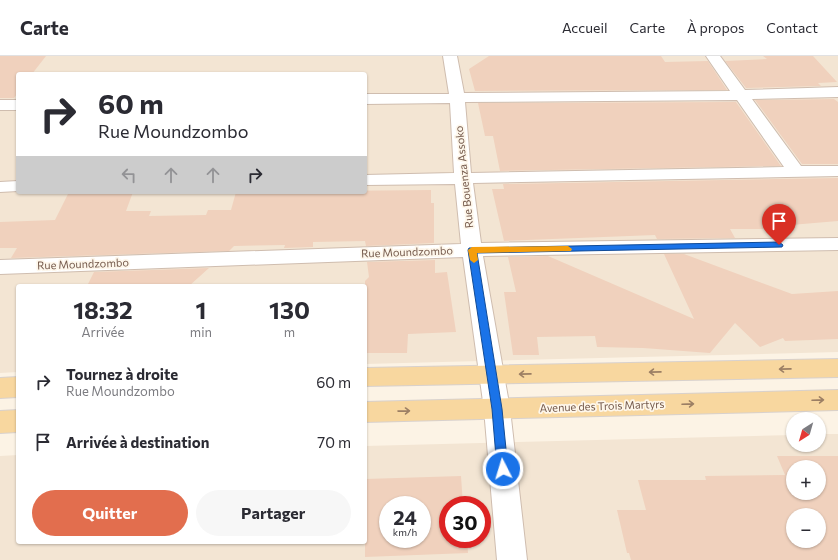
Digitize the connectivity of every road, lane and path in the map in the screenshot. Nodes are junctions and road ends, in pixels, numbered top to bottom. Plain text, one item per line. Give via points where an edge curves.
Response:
1 (450, 56) edge
2 (713, 56) edge
3 (838, 92) edge
4 (741, 95) junction
5 (457, 97) junction
6 (367, 99) edge
7 (0, 105) edge
8 (16, 105) edge
9 (838, 171) edge
10 (796, 172) junction
11 (463, 178) junction
12 (367, 180) edge
13 (0, 186) edge
14 (16, 186) edge
15 (838, 244) edge
16 (472, 250) junction
17 (0, 267) edge
18 (838, 368) edge
19 (492, 375) junction
20 (367, 378) edge
21 (16, 387) edge
22 (0, 388) edge
23 (838, 400) edge
24 (497, 409) junction
25 (367, 412) edge
26 (16, 421) edge
27 (0, 422) edge
28 (512, 560) edge

1 - 5 street, Rue Bouenza Assoko
2 - 4 street
3 - 4 street
4 - 5 street
4 - 10 street
5 - 6 street
5 - 11 street, Rue Bouenza Assoko
7 - 8 street
9 - 10 street
10 - 11 street
11 - 12 street
11 - 16 street, Rue Bouenza Assoko
13 - 14 street
15 - 16 street, Rue Moundzombo
16 - 17 street, Rue Moundzombo
16 - 19 street, Rue Bouenza Assoko
18 -> 19 main road
19 - 20 main road
19 - 24 street, Rue Bouenza Assoko
21 - 22 main road
24 -> 23 main road, Avenue des Trois Martyrs
25 -> 24 main road, Avenue des Trois Martyrs
24 - 28 street, Rue Bouenza Assoko
26 - 27 main road

